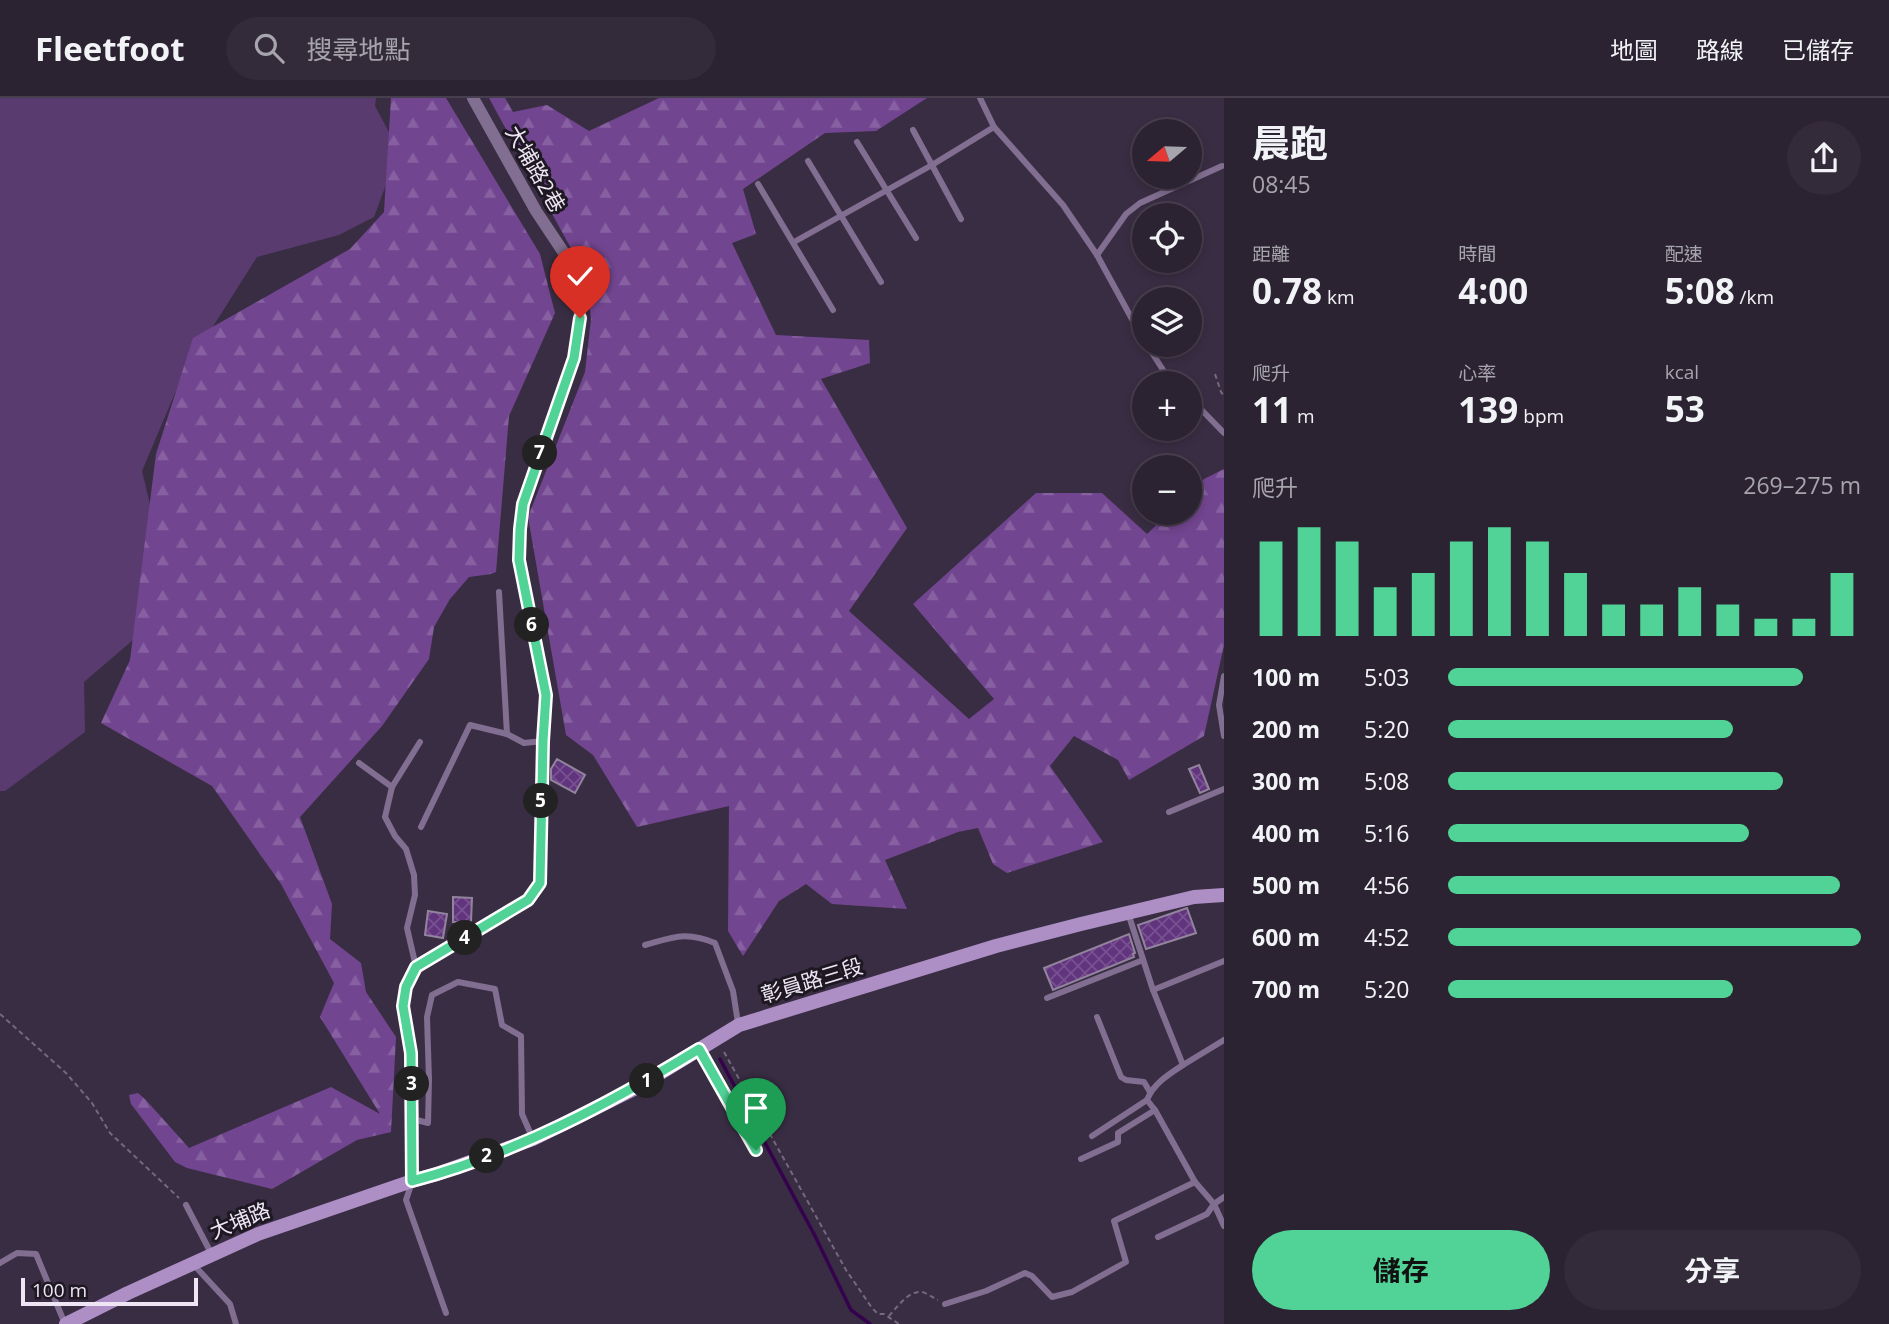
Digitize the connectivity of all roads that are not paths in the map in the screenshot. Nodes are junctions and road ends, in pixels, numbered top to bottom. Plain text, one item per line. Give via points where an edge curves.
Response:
1 (473, 98) edge
2 (980, 98) edge
3 (994, 127) junction
4 (913, 130) dead end
5 (857, 142) dead end
6 (808, 161) dead end
7 (932, 164) junction
8 (1222, 166) dead end
9 (758, 184) dead end
10 (887, 190) junction
11 (841, 216) junction
12 (961, 219) dead end
13 (916, 238) dead end
14 (794, 242) junction
15 (1097, 255) junction
16 (881, 282) dead end
17 (833, 310) dead end
18 (1132, 318) edge
19 (1202, 410) edge
20 (1224, 433) edge
21 (499, 592) dead end
22 (1224, 676) edge
23 (507, 734) junction
24 (1224, 736) edge
25 (543, 741) junction
26 (420, 742) dead end
27 (359, 763) dead end
28 (392, 787) junction
29 (1224, 789) edge
30 (1169, 812) dead end
31 (421, 827) dead end
32 (1224, 895) edge
33 (1128, 913) junction
34 (645, 945) dead end
35 (1143, 960) junction
36 (1224, 961) edge
37 (416, 967) junction
38 (1153, 990) junction
39 (1047, 998) dead end
40 (1097, 1017) dead end
41 (739, 1025) junction
42 (1224, 1040) edge
43 (699, 1049) junction
44 (1183, 1065) junction
45 (1150, 1092) junction
46 (1147, 1100) junction
47 (1155, 1110) junction
48 (413, 1119) junction
49 (1093, 1136) dead end
50 (533, 1139) junction
51 (756, 1150) dead end
52 (1081, 1159) dead end
53 (437, 1174) joint
54 (412, 1181) junction
55 (1195, 1182) junction
56 (1224, 1196) edge
57 (1214, 1204) junction
58 (186, 1205) road end
59 (1224, 1226) edge
60 (1158, 1237) dead end
61 (212, 1255) junction
62 (0, 1262) edge
63 (192, 1264) junction
64 (945, 1304) road end
65 (446, 1313) dead end
66 (65, 1324) edge
67 (236, 1324) edge

1 - 25 street, 大埔路2巷 via 536,211 574,268 579,293 574,358 523,504 520,529 519,560 546,695
2 - 3 lane
3 - 7 lane
3 - 15 lane via 1063,205
4 - 7 lane
5 - 10 lane
6 - 11 lane
7 - 10 lane
7 - 12 lane
8 - 15 lane via 1140,203 1126,214
9 - 14 lane
10 - 11 lane
10 - 13 lane
11 - 14 lane
11 - 16 lane
14 - 17 lane
15 - 18 lane
19 - 20 lane
21 - 23 lane
22 - 24 lane via 1219,705
23 - 25 lane via 524,743
23 - 31 lane via 470,725
25 - 37 street, 大埔路2巷 via 540,883 528,900
26 - 28 lane
27 - 28 lane
28 - 37 lane via 385,817 407,849 414,875 415,895 407,928
29 - 30 lane
32 - 33 main road, 彰員路三段 via 1194,897
33 - 35 lane
33 - 41 main road, 彰員路三段 via 996,946
34 - 41 lane via 683,935 715,943 733,991
35 - 38 lane
35 - 39 lane
36 - 38 lane
37 - 48 street via 403,1006 411,1053
38 - 44 lane
40 - 45 lane via 1121,1077 1144,1082
41 - 43 main road, 彰員路三段
42 - 44 lane
43 - 50 main road, 彰員路三段 via 636,1088
43 - 51 lane
44 - 45 lane
45 - 46 lane
46 - 47 lane
46 - 49 lane
47 - 52 lane via 1118,1133 1118,1142
47 - 55 lane
48 - 50 lane via 428,1123 427,1017 432,995 458,982 495,989 502,1025 521,1036 522,1114
48 - 54 street
50 - 53 main road, 彰員路三段
53 - 54 main road, 大埔路
54 - 61 main road, 大埔路 via 258,1234
54 - 65 lane via 406,1200
55 - 57 lane
55 - 64 lane via 1114,1221 1126,1262 1072,1292 1052,1297 1025,1273 986,1292
56 - 57 lane
57 - 59 lane
57 - 60 lane via 1207,1214
58 - 61 lane
61 - 63 main road, 大埔路
62 - 66 lane via 17,1254 36,1254
63 - 66 main road, 大埔路
63 - 67 lane via 230,1304

